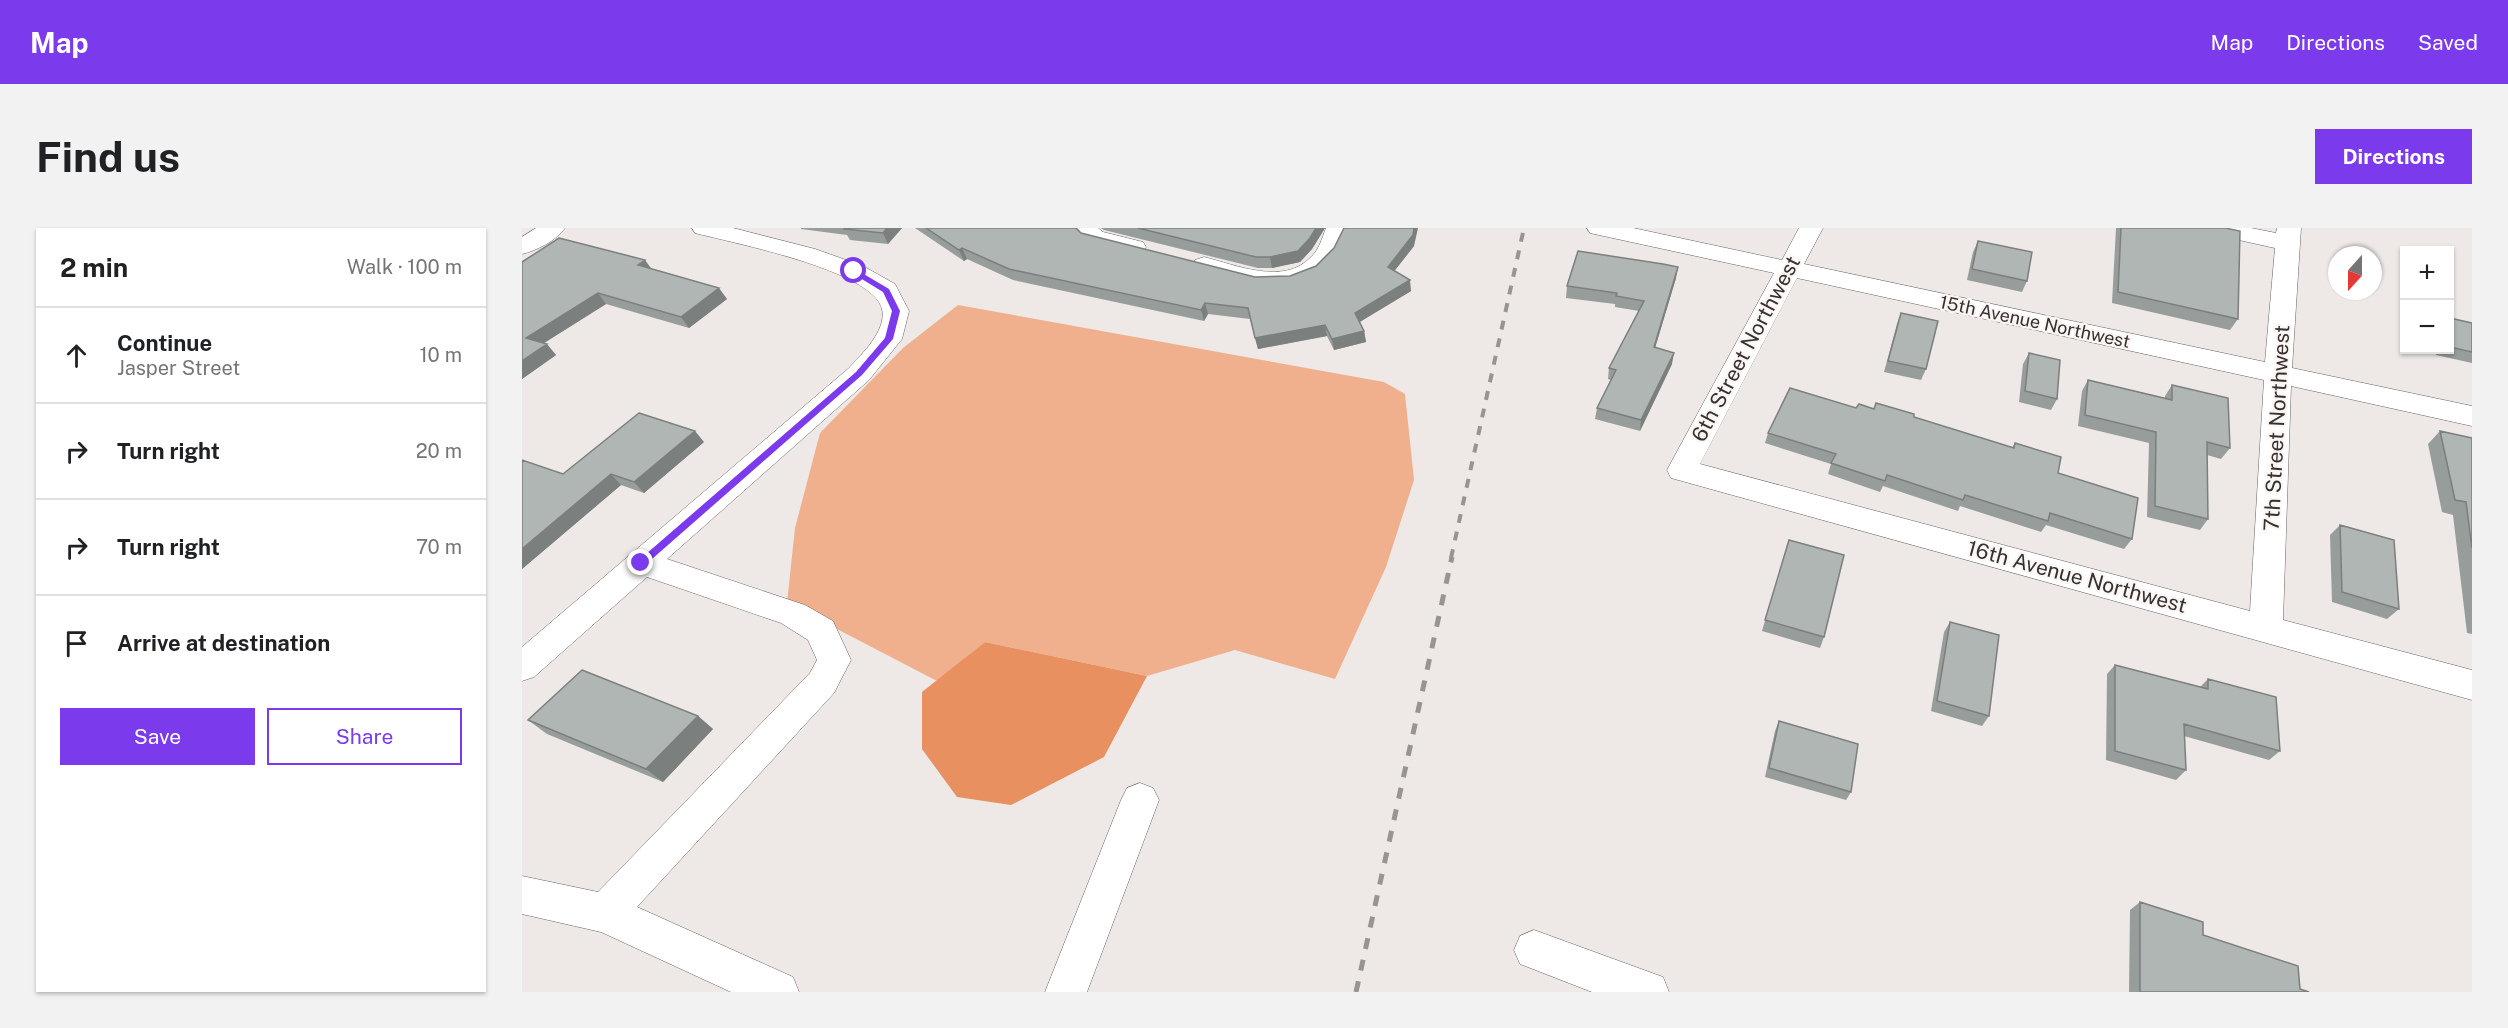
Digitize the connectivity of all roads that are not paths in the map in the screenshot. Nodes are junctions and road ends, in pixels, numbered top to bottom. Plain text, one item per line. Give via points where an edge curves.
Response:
1 (553, 228) edge
2 (704, 228) edge
3 (1084, 228) edge
4 (1338, 228) edge
5 (1599, 228) edge
6 (1811, 228) edge
7 (2216, 228) edge
8 (2289, 236) edge
9 (522, 247) edge
10 (1788, 270) junction
11 (2278, 374) junction
12 (2472, 416) edge
13 (1682, 470) joint
14 (641, 563) junction
15 (2266, 628) junction
16 (522, 667) edge
17 (2472, 685) edge
18 (1140, 801) dead end
19 (522, 895) edge
20 (605, 913) junction
21 (1534, 950) dead end
22 (778, 992) edge
23 (1066, 992) edge
24 (1648, 992) edge

1 - 9 street
2 - 14 street via 806,254 854,271 886,290 896,311 889,339 859,374
3 - 4 street via 1094,237 1278,280 1300,276 1317,266
5 - 10 street, 15th Avenue Northwest
6 - 10 street, 6th Street Northwest
7 - 8 street
8 - 11 street, 7th Street Northwest
10 - 11 street, 15th Avenue Northwest
10 - 13 street, 6th Street Northwest
11 - 12 street, 15th Avenue Northwest
11 - 15 street, 7th Street Northwest
13 - 15 street, 16th Avenue Northwest
14 - 16 street
14 - 20 street via 793,614 821,631 834,660 822,683
15 - 17 street, 16th Avenue Northwest
18 - 23 street
19 - 20 street
20 - 22 street
21 - 24 street

